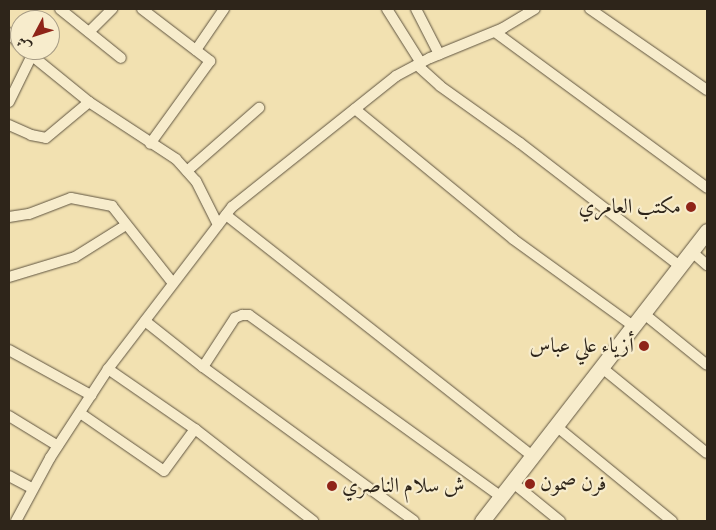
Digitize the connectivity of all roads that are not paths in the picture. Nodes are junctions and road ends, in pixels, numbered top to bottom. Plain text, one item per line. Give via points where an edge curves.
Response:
1 (60, 9) edge
2 (112, 9) edge
3 (142, 9) edge
4 (224, 9) edge
5 (387, 9) edge
6 (416, 9) edge
7 (535, 9) edge
8 (590, 9) edge
9 (89, 32) junction
10 (495, 32) junction
11 (196, 50) junction
12 (440, 54) junction
13 (121, 58) dead end
14 (26, 60) edge
15 (36, 60) edge
16 (419, 64) junction
17 (707, 90) edge
18 (9, 102) edge
19 (89, 102) junction
20 (259, 108) dead end
21 (355, 109) junction
22 (9, 125) edge
23 (150, 144) junction
24 (187, 171) junction
25 (707, 188) edge
26 (226, 215) junction
27 (9, 217) edge
28 (126, 225) junction
29 (218, 225) junction
30 (707, 231) edge
31 (692, 252) junction
32 (707, 265) edge
33 (681, 267) junction
34 (9, 277) edge
35 (172, 282) junction
36 (644, 313) junction
37 (145, 321) junction
38 (633, 326) junction
39 (9, 350) edge
40 (707, 365) edge
41 (203, 367) junction
42 (601, 367) junction
43 (108, 369) junction
44 (91, 395) junction
45 (80, 412) junction
46 (9, 416) edge
47 (556, 426) junction
48 (194, 430) junction
49 (58, 446) junction
50 (707, 453) edge
51 (532, 456) junction
52 (9, 476) edge
53 (512, 482) junction
54 (33, 489) junction
55 (501, 497) junction
56 (16, 521) edge
57 (313, 521) edge
58 (414, 521) edge
59 (482, 521) edge
60 (560, 521) edge
61 (672, 521) edge

1 - 9 street
2 - 9 street
3 - 11 street
4 - 11 street
5 - 16 street
6 - 12 street
7 - 10 street
8 - 17 street
9 - 13 street
10 - 12 street
10 - 25 street
11 - 23 street via 210,61
12 - 16 street
14 - 18 street
15 - 19 street
16 - 21 street via 396,76
16 - 33 street via 440,86
19 - 22 street via 46,138
19 - 23 street
20 - 24 street
21 - 26 street
21 - 38 street via 513,239
23 - 24 street via 176,159
24 - 29 street via 196,180
26 - 29 street
26 - 51 street
27 - 28 street via 29,214 71,198 112,206
28 - 34 street via 75,258
28 - 35 street
29 - 35 street
30 - 31 street
31 - 32 street
31 - 33 street
33 - 36 street
35 - 37 street
36 - 38 street
36 - 40 street
37 - 41 street
37 - 43 street
38 - 42 street
39 - 44 street
41 - 55 street via 236,318 249,315
41 - 58 street
42 - 47 street
42 - 50 street
43 - 44 street
43 - 48 street
44 - 45 street
45 - 48 street via 164,471
45 - 49 street
46 - 49 street
47 - 51 street
47 - 61 street
48 - 57 street
49 - 54 street
51 - 53 street
52 - 54 street
53 - 55 street
53 - 60 street
54 - 56 street
55 - 59 street

